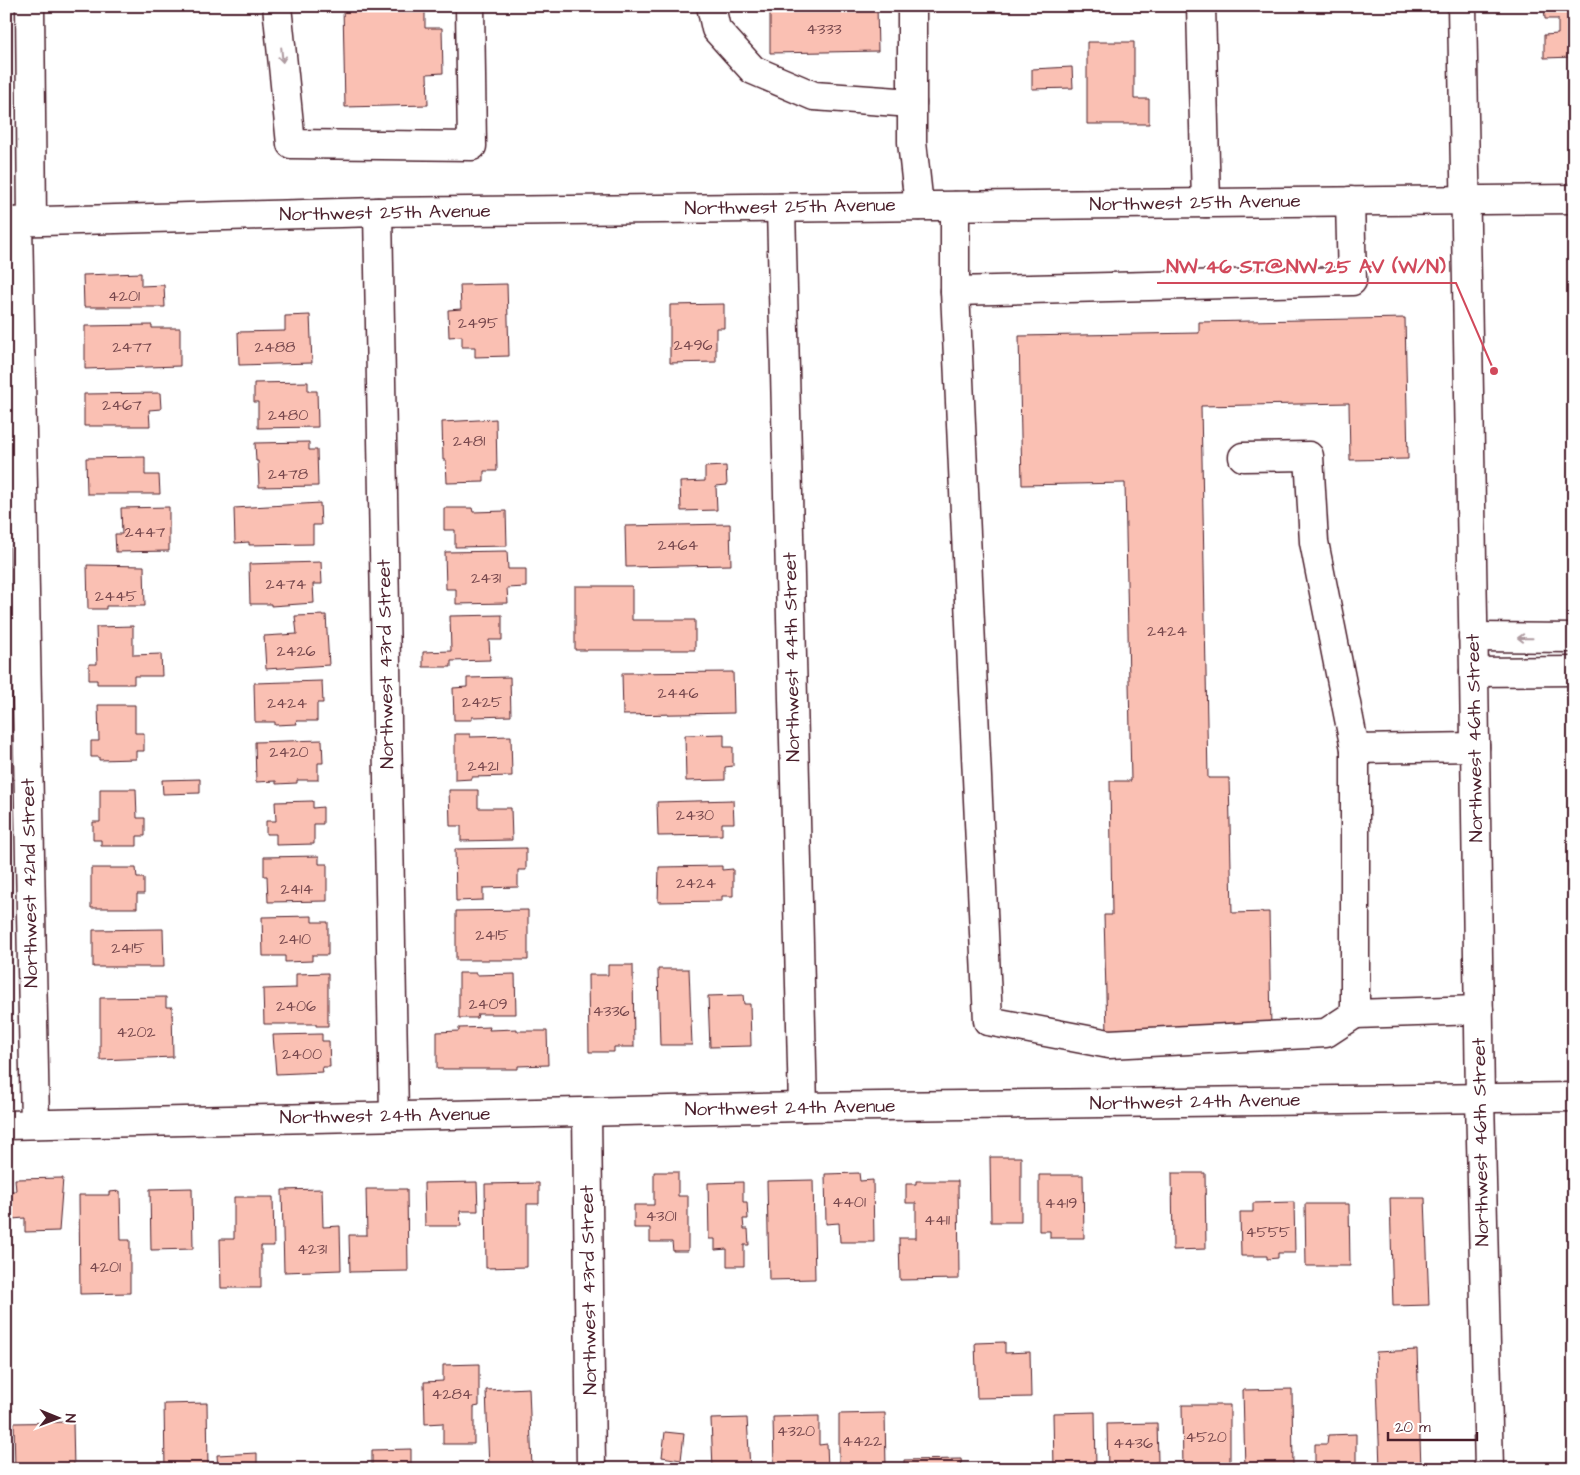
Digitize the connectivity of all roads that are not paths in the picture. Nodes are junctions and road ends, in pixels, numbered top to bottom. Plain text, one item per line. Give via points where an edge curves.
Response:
1 (30, 6) edge
2 (277, 6) edge
3 (470, 6) edge
4 (711, 6) edge
5 (912, 6) edge
6 (1201, 6) edge
7 (1462, 6) edge
8 (912, 103) junction
9 (1574, 199) edge
10 (1466, 200) junction
11 (1350, 202) junction
12 (1206, 203) junction
13 (919, 206) junction
14 (954, 206) junction
15 (782, 208) junction
16 (378, 212) junction
17 (19, 222) edge
18 (956, 291) junction
19 (1243, 457) dead end
20 (1473, 637) junction
21 (1574, 638) edge
22 (1574, 671) edge
23 (1474, 672) junction
24 (1475, 747) junction
25 (1355, 749) junction
26 (1479, 1010) junction
27 (1355, 1014) junction
28 (1574, 1097) edge
29 (1480, 1099) junction
30 (803, 1107) junction
31 (587, 1112) junction
32 (394, 1116) junction
33 (35, 1124) junction
34 (6, 1125) edge
35 (591, 1469) edge
36 (1489, 1469) edge

1 - 17 street, Northwest 42nd Street
2 -> 3 street via 291,144 472,146
4 - 8 street via 716,29 753,70 814,96
5 - 8 street
6 - 12 street
7 - 10 street, Northwest 46th Street
8 - 13 street via 912,142
9 - 10 street, Northwest 25th Avenue
10 - 11 street, Northwest 25th Avenue
10 - 20 street, Northwest 46th Street
11 - 12 street, Northwest 25th Avenue
11 - 18 street via 1352,281
12 - 14 street, Northwest 25th Avenue
13 - 14 street, Northwest 25th Avenue
13 - 15 street, Northwest 25th Avenue
14 - 18 street
15 - 16 street, Northwest 25th Avenue
15 - 30 street, Northwest 44th Street
16 - 17 street, Northwest 25th Avenue
16 - 32 street, Northwest 43rd Street
17 - 33 street, Northwest 42nd Street
18 - 27 street via 988,1021 1110,1044 1326,1033
19 - 25 street via 1309,456 1314,542
21 -> 20 street
20 - 23 street, Northwest 46th Street
22 - 23 street
23 - 24 street, Northwest 46th Street
24 - 25 street
24 - 26 street, Northwest 46th Street
25 - 27 street
26 - 27 street
26 - 29 street, Northwest 46th Street
28 - 29 street, Northwest 24th Avenue
29 - 30 street, Northwest 24th Avenue
29 - 36 street, Northwest 46th Street
30 - 31 street, Northwest 24th Avenue
31 - 32 street, Northwest 24th Avenue
31 - 35 street, Northwest 43rd Street
32 - 33 street, Northwest 24th Avenue
33 - 34 street, Northwest 24th Avenue

